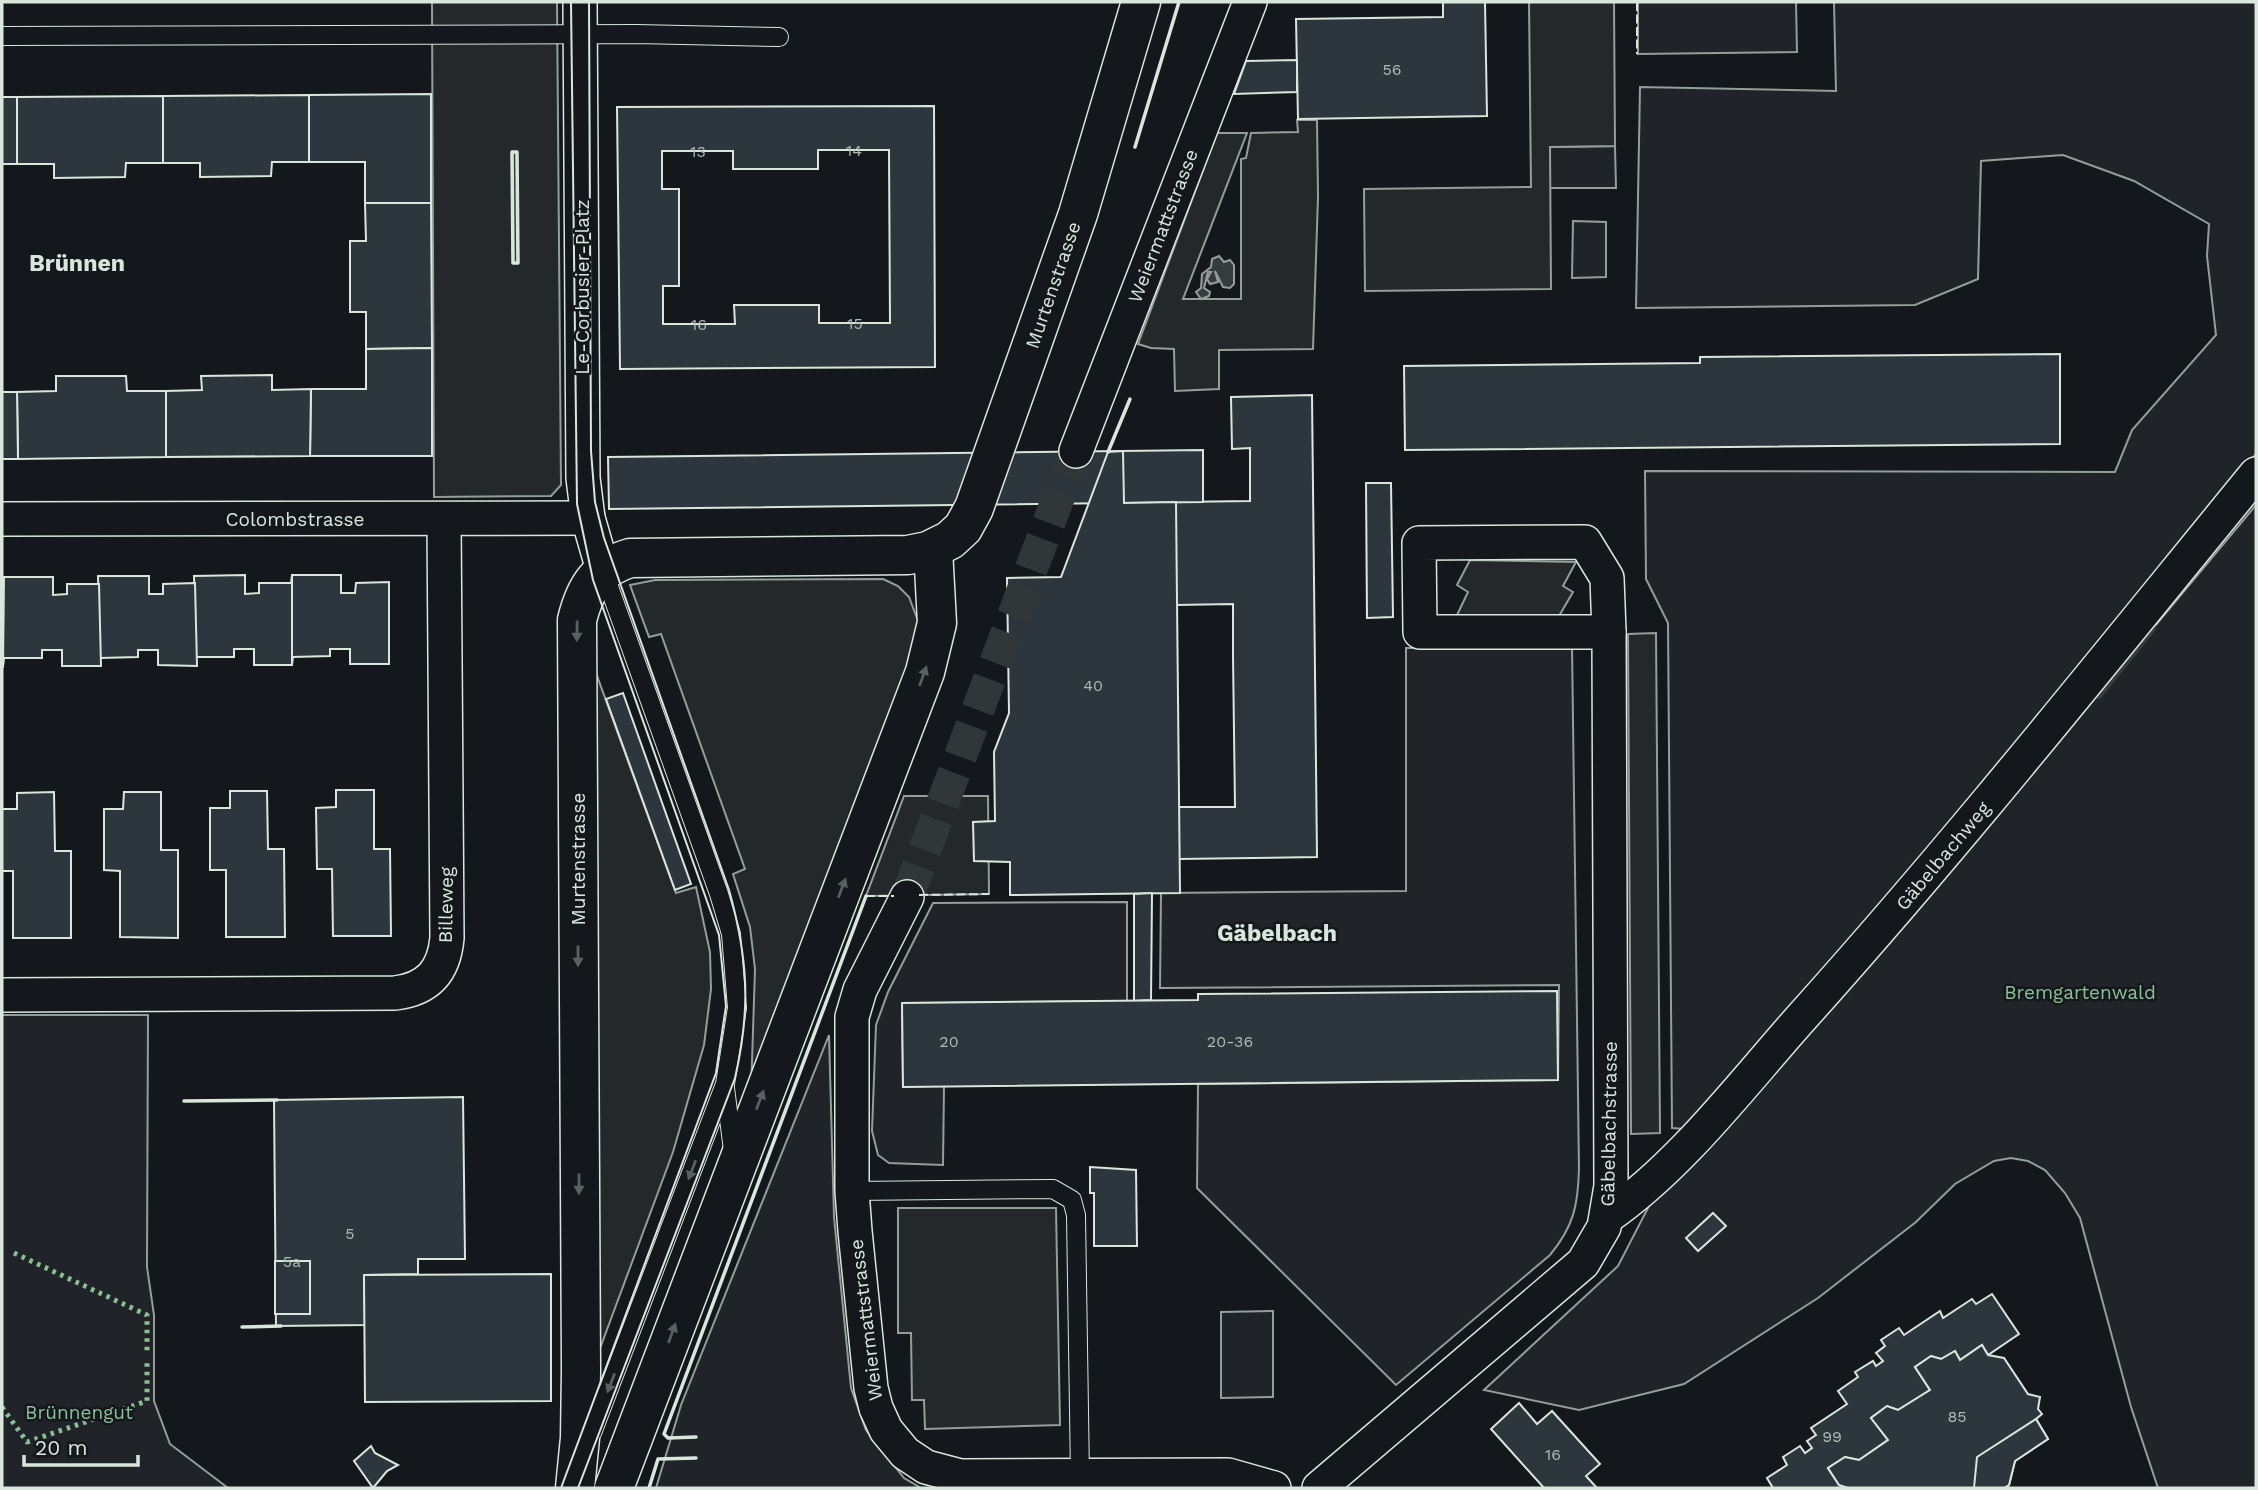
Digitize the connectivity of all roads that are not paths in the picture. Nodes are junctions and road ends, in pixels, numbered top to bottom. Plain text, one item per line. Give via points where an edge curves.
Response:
1 (1141, 2) edge
2 (1250, 2) edge
3 (580, 18) edge
4 (2, 36) edge
5 (779, 37) dead end
6 (1076, 451) tunnel mouth
7 (2256, 474) edge
8 (588, 518) junction
9 (2, 519) edge
10 (444, 519) junction
11 (933, 549) junction
12 (603, 570) junction
13 (1609, 632) junction
14 (906, 897) tunnel mouth
15 (2, 995) edge
16 (725, 1084) junction
17 (735, 1164) junction
18 (852, 1191) junction
19 (1607, 1217) junction
20 (1080, 1476) junction
21 (576, 1479) edge
22 (614, 1488) edge
23 (1274, 1488) edge
24 (1319, 1488) edge

1 - 11 main road, Murtenstrasse via 1078,214 974,508 955,536
2 - 6 street, Weiermattstrasse
3 - 4 lane
3 - 5 lane
3 - 8 street, Le-Corbusier-Platz via 583,478
7 - 19 street, Gäbelbachweg via 1905,902 1689,1143 1630,1201
8 - 10 street, Colombstrasse
8 - 12 street, Le-Corbusier-Platz
9 - 10 street, Colombstrasse
10 - 15 street, Billeweg via 447,939 442,961 431,979 415,990 395,993
11 - 12 main road, Murtenstrasse via 908,555 641,557
17 -> 11 main road via 933,648 937,623
12 - 16 lane via 731,934 737,1008
12 -> 21 main road, Murtenstrasse via 587,588 577,620 581,1355
13 - 13 street, Gäbelbachstrasse via 1607,578 1585,542 1419,543 1420,632
13 - 19 street, Gäbelbachstrasse via 1611,1186
14 - 18 street, Weiermattstrasse via 860,990 852,1017
16 - 17 lane
16 -> 21 lane
22 -> 17 main road
18 - 20 street, Weiermattstrasse via 871,1388 896,1445 942,1473
18 - 20 lane via 1053,1189 1072,1200 1076,1215
19 - 24 street, Gäbelbachstrasse via 1600,1238 1583,1263
20 - 23 street, Weiermattstrasse via 1228,1475

